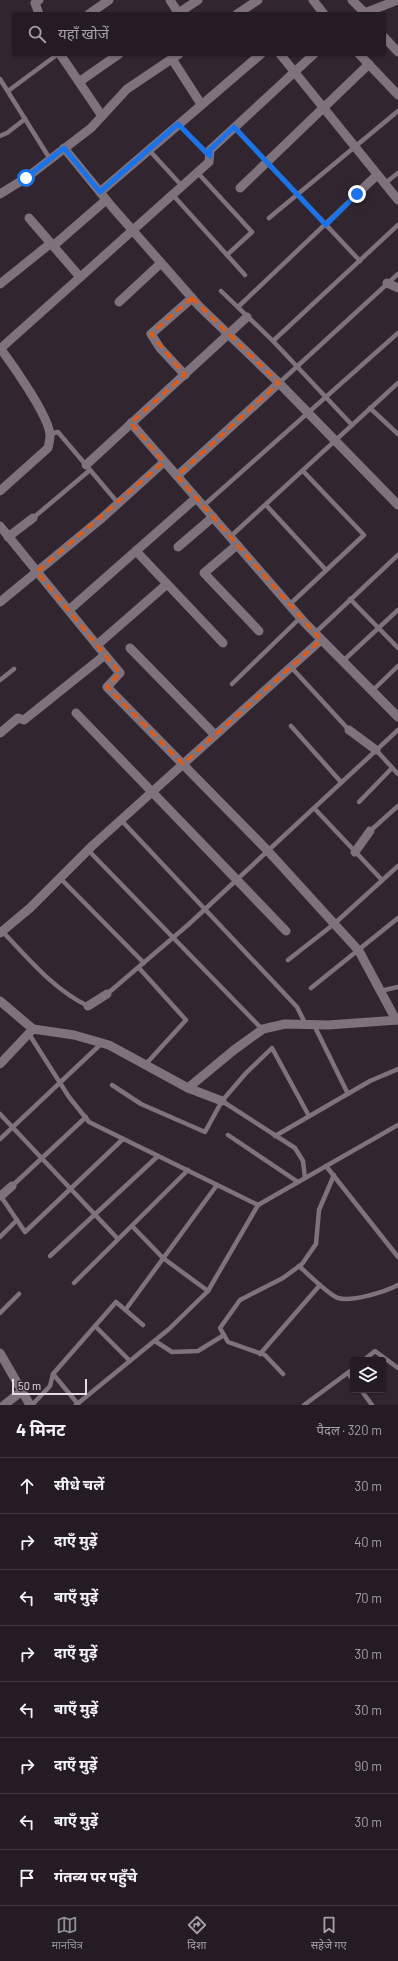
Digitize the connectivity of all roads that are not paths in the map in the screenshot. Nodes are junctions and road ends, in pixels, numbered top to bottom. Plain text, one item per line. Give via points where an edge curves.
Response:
1 (39, 0) edge
2 (109, 0) edge
3 (170, 0) edge
4 (198, 0) edge
5 (258, 0) edge
6 (312, 0) edge
7 (352, 0) edge
8 (398, 0) edge
9 (38, 12) edge
10 (92, 12) edge
11 (177, 12) edge
12 (181, 12) edge
13 (240, 12) edge
14 (322, 12) edge
15 (363, 12) edge
16 (367, 12) edge
17 (386, 39) edge
18 (398, 52) edge
19 (56, 56) edge
20 (60, 56) edge
21 (113, 56) edge
22 (175, 56) edge
23 (260, 56) edge
24 (282, 56) edge
25 (312, 56) edge
26 (361, 56) edge
27 (369, 64) junction
28 (294, 72) junction
29 (1, 82) edge
30 (79, 82) junction
31 (8, 91) junction
32 (398, 95) edge
33 (201, 104) junction
34 (323, 109) junction
35 (398, 111) edge
36 (102, 116) junction
37 (25, 119) junction
38 (178, 124) junction
39 (234, 127) junction
40 (0, 136) edge
41 (354, 147) junction
42 (64, 148) junction
43 (149, 150) junction
44 (210, 156) junction
45 (50, 159) junction
46 (267, 162) junction
47 (197, 172) junction
48 (398, 173) edge
49 (377, 174) junction
50 (384, 184) junction
51 (182, 186) junction
52 (240, 188) dead end
53 (0, 194) edge
54 (172, 194) junction
55 (357, 194) joint
56 (298, 195) junction
57 (103, 196) junction
58 (398, 200) edge
59 (29, 218) dead end
60 (269, 218) dead end
61 (326, 225) junction
62 (398, 225) edge
63 (132, 230) junction
64 (52, 245) junction
65 (227, 255) junction
66 (360, 261) junction
67 (161, 263) junction
68 (245, 274) dead end
69 (398, 274) edge
70 (80, 277) junction
71 (387, 283) junction
72 (0, 284) edge
73 (398, 288) edge
74 (221, 291) dead end
75 (192, 298) junction
76 (119, 302) dead end
77 (238, 307) junction
78 (247, 317) junction
79 (398, 333) edge
80 (229, 335) junction
81 (273, 341) junction
82 (0, 348) edge
83 (297, 366) junction
84 (185, 375) junction
85 (398, 382) edge
86 (279, 383) junction
87 (327, 398) junction
88 (370, 408) junction
89 (309, 414) junction
90 (131, 423) junction
91 (352, 425) junction
92 (50, 434) junction
93 (398, 434) edge
94 (336, 441) junction
95 (164, 462) junction
96 (88, 468) junction
97 (303, 471) junction
98 (177, 476) junction
99 (0, 491) edge
100 (196, 498) junction
101 (118, 503) junction
102 (266, 505) junction
103 (398, 505) edge
104 (203, 506) junction
105 (213, 517) junction
106 (33, 518) joint
107 (0, 526) edge
108 (8, 537) junction
109 (230, 537) junction
110 (237, 545) junction
111 (178, 546) dead end
112 (136, 551) junction
113 (398, 555) edge
114 (326, 570) junction
115 (37, 572) junction
116 (167, 584) junction
117 (350, 599) junction
118 (0, 602) edge
119 (289, 605) junction
120 (69, 610) junction
121 (398, 610) edge
122 (300, 618) junction
123 (378, 628) junction
124 (259, 631) dead end
125 (318, 637) junction
126 (223, 643) dead end
127 (97, 645) junction
128 (130, 648) dead end
129 (398, 648) edge
130 (105, 654) junction
131 (342, 661) junction
132 (398, 666) edge
133 (291, 667) junction
134 (14, 670) dead end
135 (0, 680) edge
136 (232, 684) dead end
137 (372, 690) junction
138 (76, 713) dead end
139 (398, 717) edge
140 (291, 726) dead end
141 (350, 730) joint
142 (398, 730) edge
143 (0, 733) edge
144 (215, 735) junction
145 (376, 750) junction
146 (183, 764) junction
147 (392, 768) junction
148 (398, 774) edge
149 (341, 782) junction
150 (152, 792) junction
151 (359, 802) dead end
152 (398, 806) edge
153 (314, 808) junction
154 (120, 820) junction
155 (370, 831) joint
156 (88, 850) junction
157 (268, 851) junction
158 (355, 852) junction
159 (398, 866) edge
160 (60, 878) junction
161 (382, 880) junction
162 (236, 881) junction
163 (206, 909) junction
164 (398, 918) edge
165 (334, 924) junction
166 (286, 931) dead end
167 (1, 932) edge
168 (174, 937) junction
169 (359, 951) junction
170 (288, 960) dead end
171 (144, 963) junction
172 (138, 968) junction
173 (398, 987) edge
174 (311, 988) dead end
175 (380, 991) junction
176 (108, 994) joint
177 (0, 1001) edge
178 (88, 1006) joint
179 (397, 1020) edge
180 (310, 1025) junction
181 (263, 1029) junction
182 (31, 1032) junction
183 (102, 1044) junction
184 (0, 1064) edge
185 (145, 1065) junction
186 (398, 1069) edge
187 (60, 1083) junction
188 (112, 1085) dead end
189 (188, 1088) junction
190 (348, 1094) junction
191 (222, 1101) junction
192 (0, 1114) edge
193 (309, 1116) junction
194 (86, 1117) junction
195 (398, 1124) edge
196 (12, 1127) junction
197 (228, 1135) dead end
198 (275, 1136) junction
199 (0, 1138) edge
200 (124, 1139) junction
201 (158, 1156) junction
202 (42, 1158) junction
203 (326, 1166) junction
204 (188, 1170) junction
205 (334, 1175) junction
206 (305, 1178) junction
207 (298, 1182) junction
208 (217, 1185) junction
209 (12, 1186) joint
210 (70, 1189) junction
211 (0, 1196) edge
212 (258, 1205) junction
213 (95, 1214) junction
214 (17, 1220) junction
215 (132, 1226) junction
216 (0, 1237) edge
217 (118, 1238) junction
218 (50, 1256) dead end
219 (398, 1257) edge
220 (163, 1258) junction
221 (299, 1266) junction
222 (74, 1283) dead end
223 (320, 1285) junction
224 (398, 1285) edge
225 (208, 1291) junction
226 (19, 1294) dead end
227 (126, 1309) junction
228 (0, 1313) edge
229 (143, 1325) dead end
230 (95, 1326) junction
231 (224, 1335) junction
232 (156, 1340) junction
233 (0, 1353) edge
234 (260, 1354) junction
235 (368, 1357) edge
236 (383, 1357) edge
237 (386, 1359) edge
238 (130, 1361) junction
239 (398, 1368) edge
240 (348, 1373) joint
241 (53, 1374) junction
242 (283, 1374) dead end
243 (350, 1376) edge
244 (22, 1391) junction
245 (363, 1393) edge
246 (77, 1404) edge
247 (4, 1405) edge
248 (31, 1405) edge
249 (304, 1405) edge
250 (372, 1405) edge

1 - 9 street via 35,3
2 - 10 street
3 - 11 street
4 - 12 street
5 - 13 street
6 - 14 street
7 - 15 street
8 - 16 street
17 - 18 street
19 - 31 lane
20 - 30 street
21 - 30 street
22 - 33 street
22 - 36 street via 127,89
23 - 33 street
24 - 28 street
25 - 28 street
26 - 27 street
27 - 32 street
27 - 34 street
28 - 34 street
28 - 39 street
29 - 31 lane
30 - 36 street
31 - 37 lane
33 - 38 street
34 - 41 street
34 - 46 street
35 - 41 lane
36 - 42 street
37 - 40 lane
37 - 45 lane
38 - 43 street
38 - 44 lane
39 - 44 street via 210,150
39 - 46 lane
41 - 49 street
41 - 56 lane
42 - 45 street
42 - 57 street
43 - 51 lane
43 - 57 street
44 - 47 street via 209,162
45 - 53 street
46 - 52 street
46 - 56 lane
47 - 51 street
47 - 65 lane via 252,232
48 - 50 lane
49 - 50 street
49 - 55 street
50 - 58 street
51 - 54 street
54 - 63 street
54 - 65 lane
55 - 61 lane
56 - 60 lane
56 - 61 lane
57 - 63 street
57 - 64 street
59 - 64 street
61 - 66 lane
61 - 77 lane
62 - 66 lane
63 - 67 street
63 - 70 street
64 - 70 street
64 - 72 street
65 - 68 lane
66 - 81 lane
67 - 75 street
67 - 76 street
69 - 71 lane
70 - 82 street
71 - 73 street
71 - 83 lane
74 - 77 lane
75 - 80 street
75 - 84 street via 151,334 160,348
77 - 78 lane
78 - 80 street
78 - 81 lane
79 - 87 lane
80 - 84 street
80 - 86 street
81 - 83 lane
82 - 92 street via 41,412
83 - 86 lane
83 - 87 lane
84 - 90 street
85 - 88 lane
86 - 89 street
86 - 98 street
87 - 89 lane
87 - 91 lane
88 - 91 lane
88 - 93 lane
89 - 94 street
89 - 104 lane
90 - 95 street
90 - 96 street
91 - 94 lane
92 - 96 lane via 58,432
92 - 99 street via 48,448
94 - 97 lane
94 - 103 street
95 - 98 street
95 - 101 street
96 - 101 lane
96 - 106 lane
97 - 102 lane
97 - 114 lane via 364,535
98 - 100 street
100 - 104 street
100 - 112 street
101 - 115 street
102 - 109 lane
102 - 114 lane
104 - 105 street
105 - 109 street
105 - 111 street
106 - 108 street
107 - 108 street
108 - 115 street
109 - 110 street
110 - 119 street
110 - 124 street via 204,574
112 - 116 street
112 - 120 street
113 - 117 lane
114 - 119 lane
115 - 118 street
115 - 120 street
116 - 126 street
116 - 127 street
117 - 123 lane
117 - 125 lane
119 - 122 street
120 - 127 street
121 - 123 lane
122 - 125 street
122 - 136 lane
123 - 129 lane
123 - 131 lane
125 - 131 street
125 - 133 street
127 - 130 street
128 - 144 street
130 - 143 street via 24,720 18,718
130 - 146 street via 120,673 107,687
131 - 137 street
132 - 137 lane
133 - 141 lane
133 - 144 street
134 - 135 lane
137 - 139 street
138 - 150 street
140 - 149 lane
141 - 145 street
142 - 145 lane
144 - 146 street
145 - 147 lane
145 - 149 lane
146 - 150 street
146 - 157 street
147 - 148 lane
147 - 151 lane
149 - 153 lane
150 - 154 street
150 - 162 street
152 - 155 lane
153 - 157 lane
153 - 158 lane
154 - 156 street
154 - 163 lane
155 - 158 street
156 - 160 street
156 - 168 lane
157 - 162 lane
157 - 165 street
158 - 161 lane
159 - 161 lane
160 - 167 street
160 - 171 lane
161 - 165 lane
162 - 163 lane
162 - 166 street
163 - 168 lane
163 - 180 lane via 298,1007
164 - 169 lane
165 - 169 street
165 - 170 lane
167 - 178 lane via 46,977 72,998
168 - 171 lane
168 - 181 lane
169 - 174 lane
169 - 175 street
171 - 172 lane
172 - 176 lane
172 - 185 lane via 186,1020
173 - 175 lane
175 - 179 street
176 - 178 street
177 - 182 street
179 - 180 street
180 - 181 street via 285,1024
180 - 190 lane
181 - 189 street
182 - 183 street via 74,1035
182 - 184 street
182 - 187 lane
183 - 185 street
183 - 187 lane
185 - 189 street
186 - 190 lane
187 - 194 lane
187 - 196 lane
188 - 191 lane via 141,1104 205,1132
189 - 191 street
190 - 193 lane
191 - 193 lane via 272,1048
191 - 198 lane
192 - 196 lane
193 - 198 lane
194 - 200 lane via 90,1122
194 - 202 lane
195 - 203 lane
196 - 199 lane
196 - 202 lane
197 - 207 lane
198 - 206 lane via 295,1148 303,1161
200 - 201 lane
200 - 210 lane
201 - 204 lane
201 - 213 lane
202 - 209 lane
202 - 210 lane
203 - 205 lane
203 - 206 lane
204 - 208 lane
204 - 215 lane
205 - 219 lane
205 - 221 lane via 319,1210 316,1244
206 - 207 lane
207 - 212 lane
208 - 212 lane
208 - 220 lane
209 - 211 street
210 - 213 lane
210 - 214 lane via 25,1232
211 - 214 lane
212 - 225 lane
213 - 217 lane
213 - 218 lane
214 - 216 lane
215 - 217 lane
215 - 220 lane
217 - 222 lane
220 - 225 lane
220 - 227 lane
221 - 223 lane
221 - 231 lane via 283,1278 240,1300 220,1328
223 - 224 lane via 337,1298 358,1298
223 - 234 lane
225 - 232 lane
226 - 228 lane
227 - 229 lane
227 - 230 lane via 116,1302
230 - 238 lane
230 - 241 lane
231 - 232 lane via 198,1351 172,1352
231 - 234 lane via 228,1342
232 - 238 lane
233 - 244 street
234 - 242 lane
235 - 236 lane via 375,1351
237 - 239 lane
238 - 246 lane
240 - 243 lane
240 - 249 lane
241 - 246 lane
241 - 248 lane via 50,1386
244 - 247 street
244 - 248 street
245 - 250 lane

